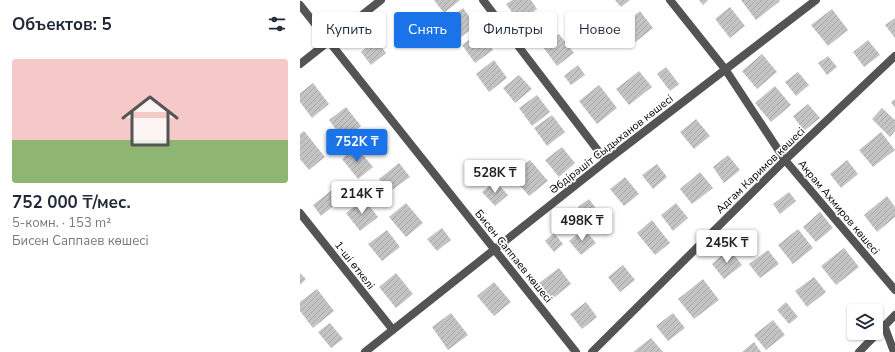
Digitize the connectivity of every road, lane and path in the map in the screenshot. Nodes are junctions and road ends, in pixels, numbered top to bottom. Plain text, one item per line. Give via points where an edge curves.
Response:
1 (381, 0) edge
2 (483, 0) edge
3 (670, 0) edge
4 (816, 0) edge
5 (300, 5) edge
6 (366, 12) edge
7 (312, 20) edge
8 (320, 48) edge
9 (335, 48) edge
10 (895, 56) edge
11 (300, 64) edge
12 (725, 69) junction
13 (786, 160) junction
14 (606, 161) junction
15 (300, 213) edge
16 (494, 249) junction
17 (895, 290) edge
18 (895, 315) edge
19 (884, 325) junction
20 (393, 330) junction
21 (365, 352) edge
22 (576, 352) edge
23 (592, 352) edge
24 (859, 352) edge
25 (894, 352) edge

1 - 6 street
2 - 14 street
3 - 12 street, Акрам Ахмиров көшесі
4 - 12 street, Әбдірәшіт Сыдыханов көшесі
5 - 7 street, Бисен Саппаев көшесі
8 - 11 street
9 - 16 street, Бисен Саппаев көшесі
10 - 13 street, Адгам Каримов көшесі
12 - 13 street, Акрам Ахмиров көшесі
12 - 14 street, Әбдірәшіт Сыдыханов көшесі
13 - 17 street, Акрам Ахмиров көшесі
13 - 23 street, Адгам Каримов көшесі
14 - 16 street, Әбдірәшіт Сыдыханов көшесі
15 - 20 street, 1-ші өткелі
16 - 20 street, Әбдірәшіт Сыдыханов көшесі
16 - 22 street, Бисен Саппаев көшесі
18 - 19 street
19 - 24 street
19 - 25 street
20 - 21 street, Әбдірәшіт Сыдыханов көшесі

